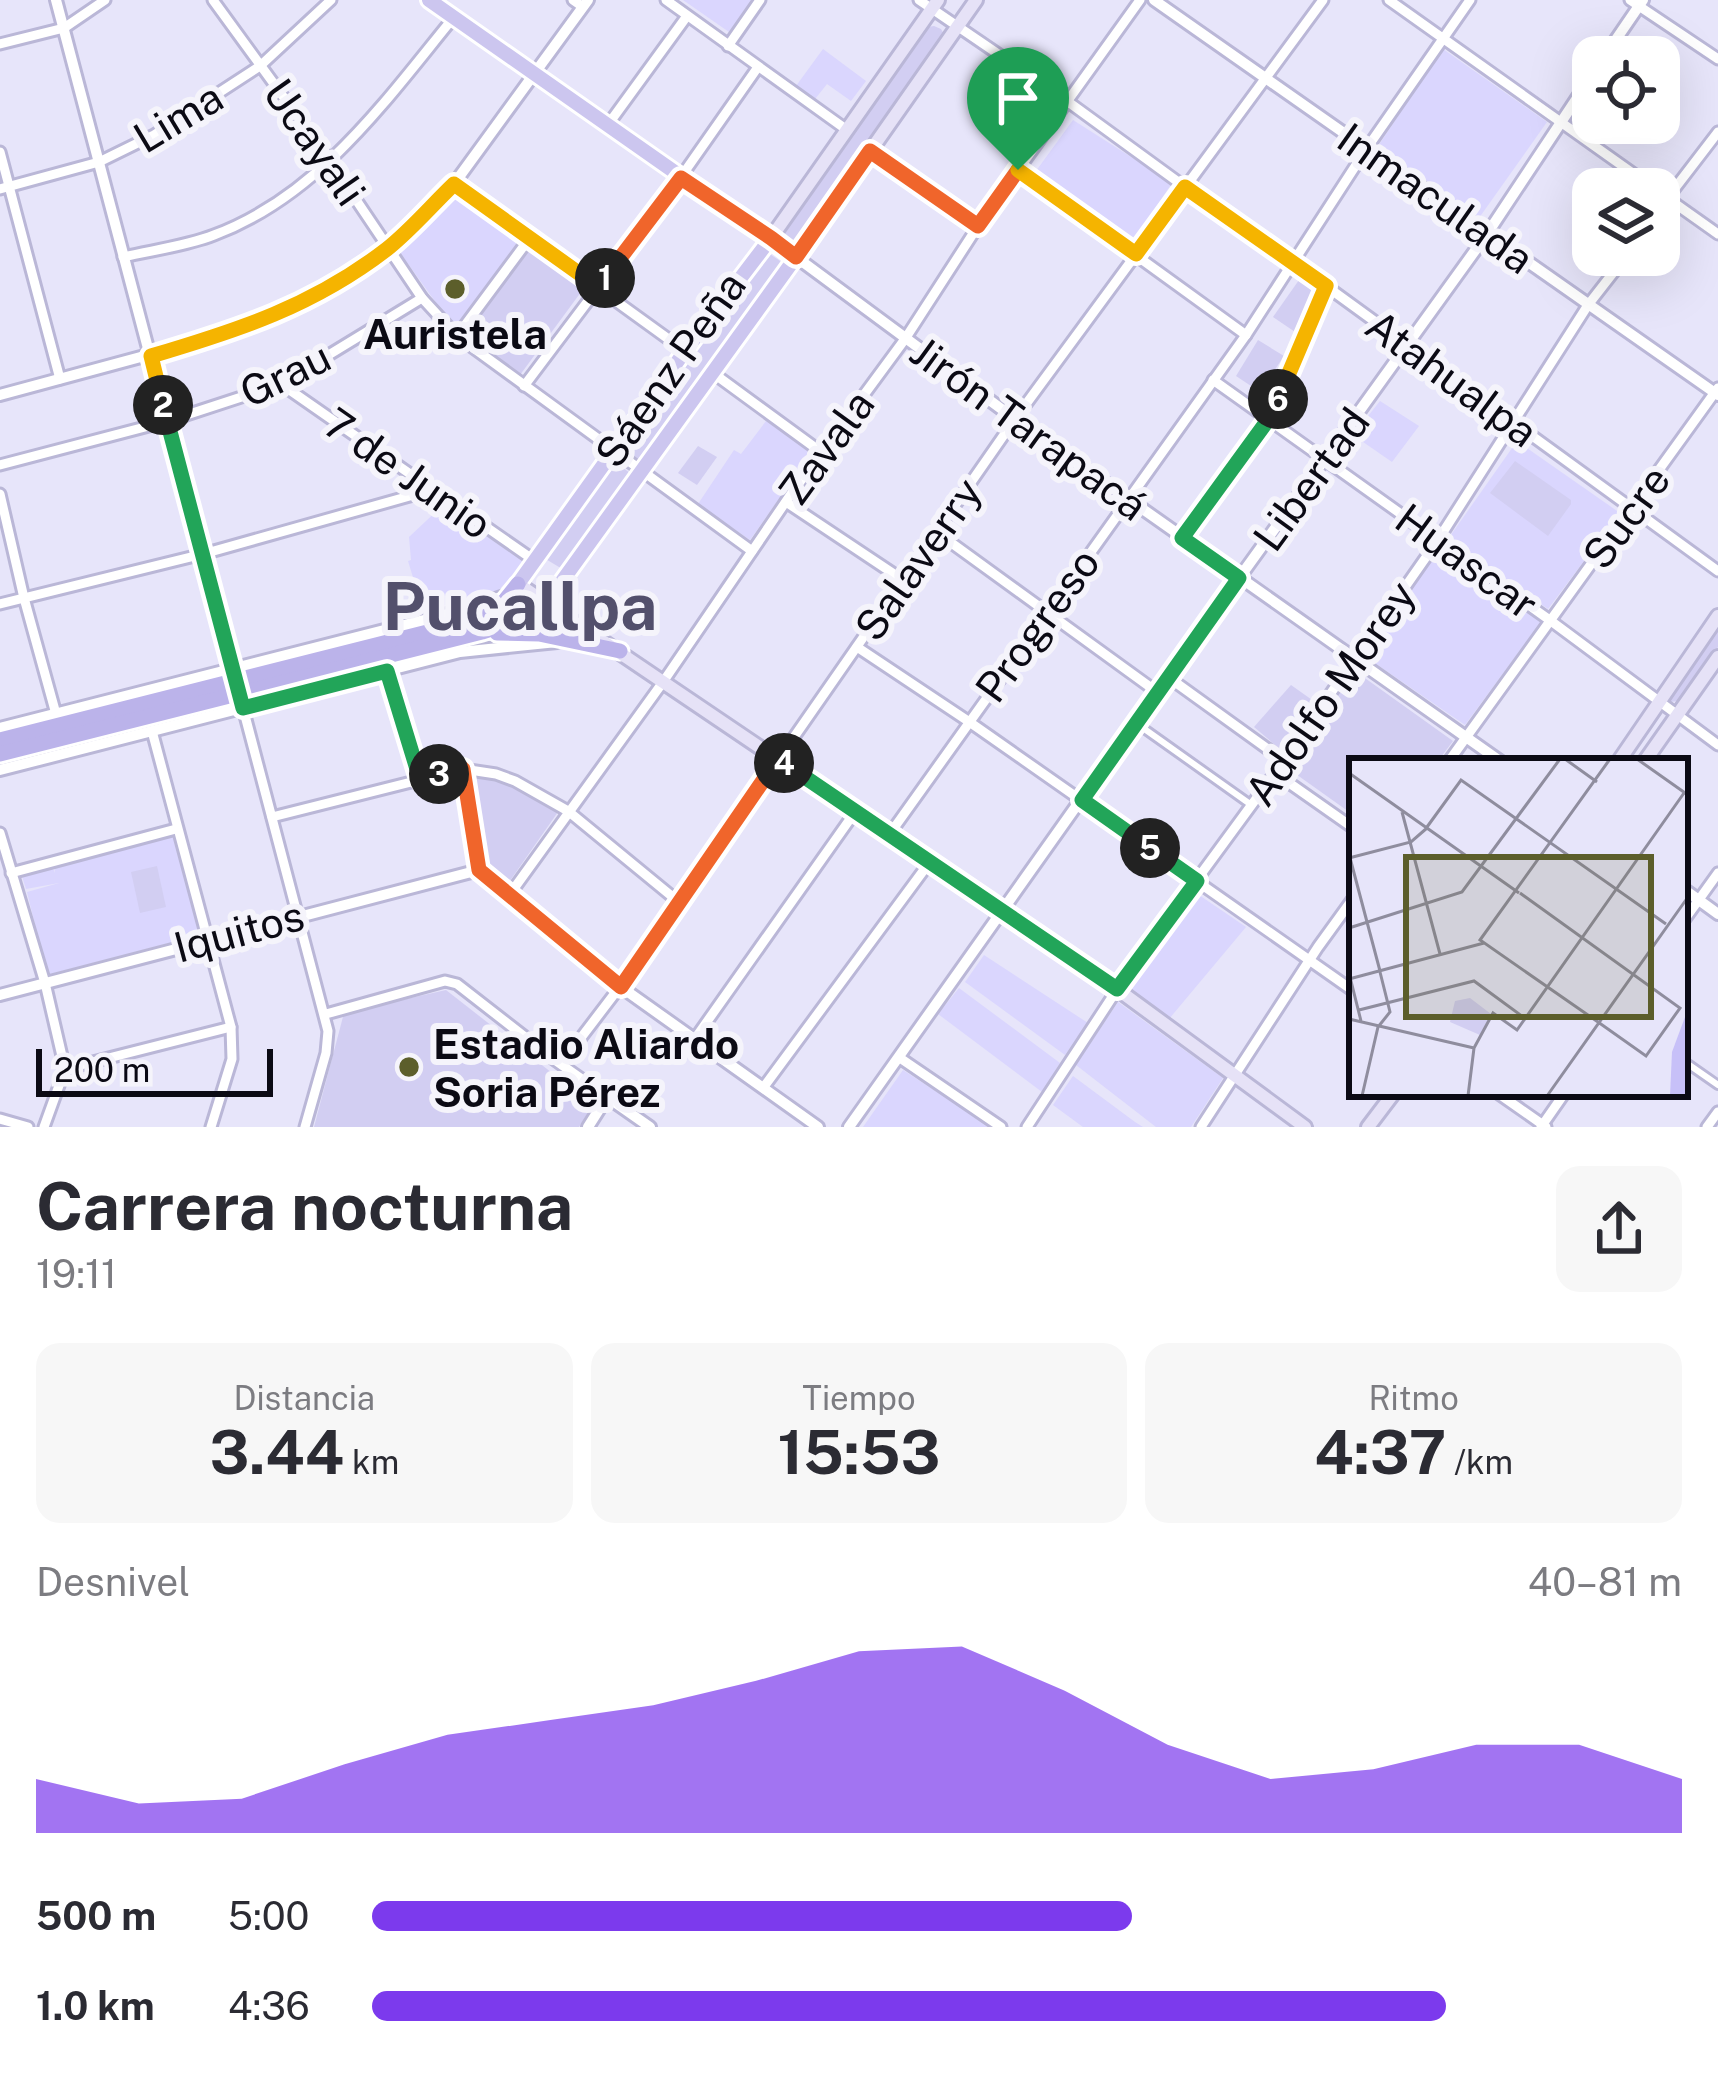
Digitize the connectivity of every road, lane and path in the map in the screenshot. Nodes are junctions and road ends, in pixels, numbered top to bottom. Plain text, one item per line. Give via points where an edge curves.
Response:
1 (56, 0) edge
2 (105, 0) edge
3 (214, 0) edge
4 (331, 0) edge
5 (429, 0) edge
6 (666, 0) edge
7 (760, 0) edge
8 (919, 0) edge
9 (976, 0) edge
10 (1140, 0) edge
11 (1154, 0) edge
12 (1323, 0) edge
13 (1389, 0) edge
14 (1470, 0) edge
15 (581, 2) edge
16 (1637, 2) edge
17 (935, 4) edge
18 (686, 16) junction
19 (454, 17) junction
20 (957, 26) junction
21 (64, 28) junction
22 (1617, 36) edge
23 (1443, 37) junction
24 (0, 44) edge
25 (728, 46) junction
26 (1718, 59) edge
27 (260, 66) junction
28 (758, 67) junction
29 (535, 74) junction
30 (1264, 79) junction
31 (1067, 100) junction
32 (1572, 105) edge
33 (1560, 122) junction
34 (607, 126) junction
35 (847, 130) junction
36 (1718, 132) edge
37 (1366, 148) junction
38 (870, 151) junction
39 (0, 152) edge
40 (330, 161) junction
41 (99, 162) junction
42 (1625, 168) edge
43 (1018, 170) junction
44 (1680, 172) edge
45 (681, 178) junction
46 (454, 184) junction
47 (1185, 187) junction
48 (4, 188) edge
49 (1680, 207) edge
50 (978, 226) junction
51 (1486, 234) junction
52 (1718, 234) edge
53 (771, 238) junction
54 (530, 239) junction
55 (388, 248) junction
56 (1136, 254) junction
57 (123, 257) junction
58 (796, 257) junction
59 (1292, 261) junction
60 (1611, 276) edge
61 (1326, 286) junction
62 (598, 287) junction
63 (422, 298) junction
64 (1588, 305) junction
65 (1246, 335) junction
66 (457, 336) junction
67 (905, 339) junction
68 (1408, 345) junction
69 (685, 351) junction
70 (151, 356) junction
71 (713, 373) junction
72 (60, 379) junction
73 (1213, 380) junction
74 (281, 384) junction
75 (524, 386) junction
76 (1717, 392) edge
77 (0, 395) edge
78 (1015, 419) junction
79 (1268, 420) junction
80 (168, 421) junction
81 (1514, 422) junction
82 (614, 451) junction
83 (821, 452) junction
84 (1325, 460) junction
85 (0, 465) edge
86 (642, 472) junction
87 (431, 490) junction
88 (0, 494) edge
89 (1128, 499) junction
90 (786, 502) junction
91 (1631, 510) junction
92 (935, 532) junction
93 (1182, 538) junction
94 (1438, 540) junction
95 (752, 551) junction
96 (203, 554) junction
97 (535, 560) junction
98 (1718, 571) edge
99 (1239, 578) junction
100 (903, 580) junction
101 (514, 589) junction
102 (23, 598) junction
103 (547, 602) junction
104 (0, 604) edge
105 (1048, 611) junction
106 (1718, 616) edge
107 (1551, 621) junction
108 (482, 632) junction
109 (570, 640) junction
110 (857, 647) junction
111 (620, 651) junction
112 (1718, 657) edge
113 (1355, 660) junction
114 (387, 671) junction
115 (1168, 677) junction
116 (663, 682) junction
117 (238, 686) junction
118 (1157, 692) junction
119 (1658, 703) junction
120 (56, 714) junction
121 (1676, 715) junction
122 (968, 721) junction
123 (1136, 723) junction
124 (0, 728) edge
125 (152, 731) junction
126 (1467, 737) junction
127 (0, 740) edge
128 (1718, 745) edge
129 (0, 754) edge
130 (1451, 758) edge
131 (1496, 758) edge
132 (1621, 758) edge
133 (1647, 758) edge
134 (778, 759) junction
135 (1283, 760) junction
136 (463, 769) junction
137 (0, 770) edge
138 (1275, 773) junction
139 (420, 779) junction
140 (1082, 800) junction
141 (1251, 805) junction
142 (568, 811) junction
143 (855, 812) junction
144 (272, 817) junction
145 (1349, 825) edge
146 (176, 829) junction
147 (0, 833) edge
148 (889, 835) junction
149 (929, 863) junction
150 (479, 870) junction
151 (11, 873) junction
152 (1718, 873) edge
153 (1197, 881) junction
154 (1688, 892) edge
155 (510, 894) junction
156 (1698, 900) junction
157 (680, 903) junction
158 (1349, 904) edge
159 (1002, 912) junction
160 (1718, 914) edge
161 (1688, 915) edge
162 (298, 916) junction
163 (207, 939) junction
164 (1309, 962) junction
165 (45, 983) junction
166 (621, 987) junction
167 (1349, 988) edge
168 (1117, 989) junction
169 (0, 995) edge
170 (326, 1014) junction
171 (231, 1027) junction
172 (694, 1040) junction
173 (900, 1058) junction
174 (561, 1064) junction
175 (1688, 1064) edge
176 (64, 1069) junction
177 (1235, 1075) junction
178 (1718, 1085) edge
179 (763, 1088) junction
180 (607, 1097) junction
181 (1391, 1097) edge
182 (1503, 1097) edge
183 (1562, 1097) edge
184 (1718, 1112) edge
185 (0, 1119) edge
186 (1543, 1126) edge
187 (24, 1127) edge
188 (44, 1127) edge
189 (212, 1127) edge
190 (305, 1127) edge
191 (588, 1127) edge
192 (650, 1127) edge
193 (818, 1127) edge
194 (849, 1127) edge
195 (1000, 1127) edge
196 (1027, 1127) edge
197 (1201, 1127) edge
198 (1305, 1127) edge
199 (1368, 1127) edge
200 (1707, 1127) edge

1 - 21 street
2 - 21 street
3 - 27 street, Ucayali
4 - 27 street, Lima
5 - 19 main road
6 - 18 street
7 - 25 street
8 - 17 street, Atahualpa
9 - 20 main road, Sáenz Peña
10 - 31 street, Zavala
11 - 30 street, Inmaculada
12 - 30 street, Salaverry
13 - 23 street
14 - 23 street, Progreso
15 - 29 street
16 - 22 street
16 - 26 street
17 - 20 street, Atahualpa
17 - 35 main road, Sáenz Peña
18 - 25 street
18 - 34 street
19 - 29 main road
19 - 40 street
20 - 31 street, Atahualpa
20 - 38 main road, Sáenz Peña
21 - 24 street
21 - 41 street
23 - 33 street
23 - 37 street, Progreso
25 - 28 street
27 - 40 street, Ucayali
27 - 41 street, Lima
28 - 35 street
28 - 45 street
29 - 34 main road
29 - 46 street
30 - 37 street, Inmaculada
30 - 47 street, Salaverry
31 - 43 street, Zavala
31 - 47 street, Atahualpa
32 - 33 street, Libertad
33 - 42 street
33 - 51 street, Libertad
34 - 45 main road
35 - 53 main road, Sáenz Peña
36 - 44 street
37 - 51 street, Inmaculada
37 - 59 street, Progreso
38 - 50 street
38 - 58 main road, Sáenz Peña
39 - 48 street
40 - 55 street, Ucayali
40 - 57 street via 262,214 212,236
41 - 48 street, Lima
41 - 57 street
43 - 50 street, Zavala
43 - 56 street
45 - 53 main road
45 - 62 street
46 - 54 street
46 - 55 street
47 - 56 street, Salaverry
47 - 59 street, Atahualpa
48 - 72 street
49 - 52 street
50 - 67 street, Zavala
51 - 64 street, Inmaculada
51 - 68 street, Libertad
53 - 58 main road
53 - 69 main road, Sáenz Peña
54 - 62 street
54 - 66 street
55 - 63 street, Ucayali
55 - 70 street via 308,301
56 - 65 street
56 - 78 street, Salaverry
57 - 70 street
58 - 67 street, Jirón Tarapacá
58 - 71 main road, Sáenz Peña
59 - 61 street, Atahualpa
59 - 65 street, Progreso
60 - 64 street, Adolfo Morey
61 - 68 street, Atahualpa
61 - 79 street
62 - 69 street
62 - 75 street
63 - 66 street, Ucayali
63 - 74 street, Grau
64 - 76 street, Inmaculada
64 - 81 street, Adolfo Morey
65 - 73 street, Progreso
66 - 75 street, Ucayali
67 - 78 street, Jirón Tarapacá
67 - 83 street, Zavala
68 - 81 street, Atahualpa
68 - 84 street, Libertad
69 - 82 main road, Sáenz Peña
70 - 72 street
70 - 80 street
71 - 83 street
71 - 86 main road, Sáenz Peña
72 - 77 street
73 - 79 street, Huascar
73 - 89 street, Progreso
74 - 80 street, Grau
74 - 87 street, 7 de Junio
75 - 82 street, Ucayali
76 - 91 street, Sucre
78 - 89 street, Jirón Tarapacá
78 - 92 street, Salaverry
79 - 84 street, Huascar
79 - 93 street
80 - 85 street, Grau
80 - 96 street
81 - 91 street, Atahualpa
81 - 94 street, Adolfo Morey
82 - 86 street, Ucayali
82 - 97 main road, Sáenz Peña
83 - 90 street, Zavala
84 - 94 street, Huascar
84 - 99 street, Libertad
86 - 95 street, Ucayali
86 - 103 main road, Sáenz Peña
87 - 96 street
87 - 97 street, 7 de Junio
88 - 102 street
89 - 93 street, Jirón Tarapacá
89 - 105 street, Progreso
90 - 95 street, Zavala
90 - 100 street
91 - 98 street, Atahualpa
91 - 107 street, Sucre
92 - 100 street, Salaverry
92 - 105 street
93 - 99 street, Jirón Tarapacá
94 - 107 street, Huascar
94 - 113 street, Adolfo Morey
95 - 116 street, Zavala
96 - 102 street
96 - 117 street
97 - 101 main road, Sáenz Peña
99 - 113 street, Jirón Tarapacá
99 - 115 street, Libertad
100 - 110 street, Salaverry
101 - 103 main road
101 - 117 street
101 - 117 highway, Sáenz Peña via 475,620
102 - 104 street
102 - 120 street
103 - 108 highway, Sáenz Peña
103 - 111 main road
105 - 118 street
105 - 122 street, Progreso
106 - 119 main road
107 - 119 street, Huascar
107 - 126 street, Sucre
108 - 109 highway
108 - 117 highway
109 - 111 highway
109 - 114 street via 460,652
110 - 122 street
110 - 134 street, Salaverry
111 - 116 main road
112 - 121 main road
113 - 126 street, Jirón Tarapacá
113 - 135 street, Adolfo Morey
114 - 117 street
114 - 139 street
115 - 118 street, Libertad
115 - 135 street
116 - 134 main road
116 - 142 street, Zavala
117 - 120 street
117 - 125 street
117 - 127 highway
117 - 129 highway
117 - 144 street
118 - 123 street, Libertad
119 - 121 street, Huascar
119 - 132 main road
120 - 124 street
121 - 128 street, Huascar
121 - 133 main road
122 - 140 street
122 - 148 street, Progreso
123 - 140 street, Libertad
123 - 141 street
125 - 137 street
125 - 146 street
126 - 130 street, Sucre
126 - 131 street, Jirón Tarapacá
134 - 143 main road
134 - 157 street, Salaverry
135 - 138 street, Adolfo Morey
136 - 139 street
136 - 142 street via 514,781
136 - 150 street
138 - 141 street, Adolfo Morey
138 - 145 street
139 - 144 street
140 - 153 street
140 - 159 street, Libertad
141 - 153 street, Adolfo Morey
142 - 155 street, Zavala
142 - 157 street
143 - 148 main road
143 - 172 street
144 - 162 street
146 - 151 street
146 - 163 street
147 - 151 street
148 - 149 main road
149 - 159 main road
149 - 179 street
150 - 155 street
150 - 162 street, Iquitos
151 - 165 street
152 - 156 street
153 - 164 street
153 - 168 street, Adolfo Morey
154 - 156 street
155 - 166 street
156 - 160 street
156 - 161 street
157 - 166 street, Salaverry
158 - 164 street
159 - 168 main road
159 - 173 street, Libertad
162 - 163 street, Iquitos
162 - 170 street
163 - 165 street, Iquitos
163 - 171 street
164 - 167 street
164 - 177 street
165 - 169 street, Iquitos
165 - 176 street
166 - 172 street
166 - 174 street, Salaverry
168 - 177 main road
168 - 196 street, Adolfo Morey
170 - 174 street via 445,981
170 - 190 street via 329,1040
171 - 176 street
171 - 189 street via 232,1059
172 - 179 street
173 - 194 street, Libertad
173 - 195 street
174 - 180 street
175 - 178 street
176 - 188 street
177 - 197 street
177 - 198 main road
179 - 193 street
180 - 191 street
180 - 192 street
181 - 199 main road
182 - 186 street
183 - 186 street
184 - 200 street
185 - 187 street

